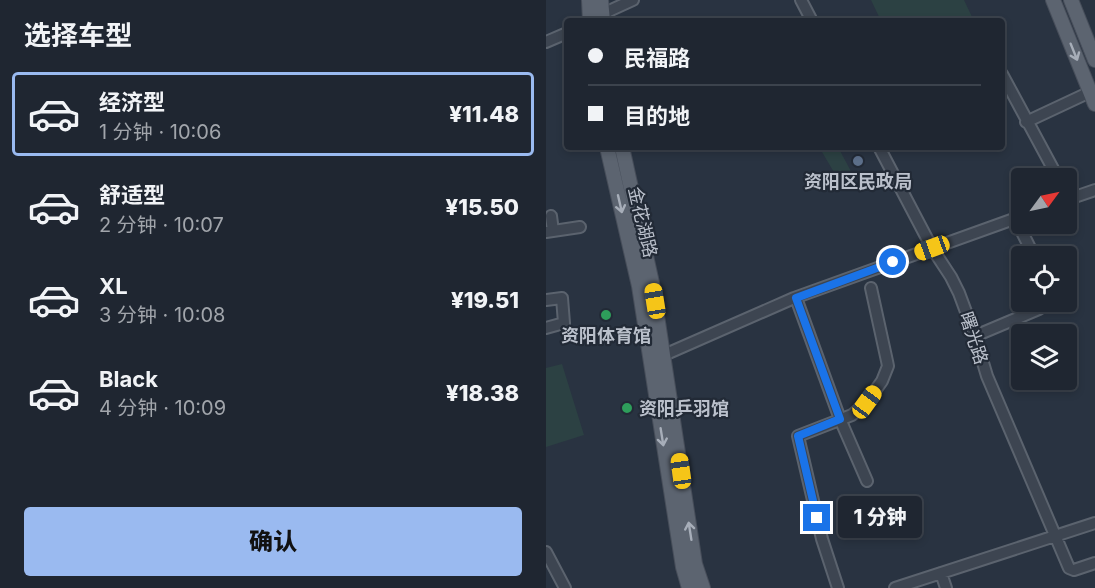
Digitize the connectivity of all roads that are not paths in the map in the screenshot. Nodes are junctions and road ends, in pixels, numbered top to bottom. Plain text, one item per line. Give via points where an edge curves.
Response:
1 (589, 0) edge
2 (633, 0) edge
3 (801, 0) edge
4 (1053, 0) edge
5 (1071, 0) edge
6 (597, 15) edge
7 (810, 18) edge
8 (564, 34) edge
9 (546, 42) edge
10 (1095, 60) edge
11 (1005, 80) edge
12 (1092, 98) edge
13 (1026, 122) junction
14 (608, 150) edge
15 (623, 150) edge
16 (881, 150) edge
17 (1052, 168) edge
18 (1095, 190) edge
19 (1077, 195) edge
20 (551, 216) dead end
21 (1011, 220) edge
22 (580, 227) dead end
23 (550, 232) edge
24 (932, 248) junction
25 (871, 288) dead end
26 (796, 298) junction
27 (546, 300) edge
28 (1032, 312) edge
29 (546, 328) edge
30 (975, 336) junction
31 (663, 355) junction
32 (840, 419) junction
33 (867, 481) dead end
34 (1095, 523) edge
35 (1055, 536) junction
36 (546, 552) edge
37 (1095, 563) edge
38 (940, 573) junction
39 (565, 588) edge
40 (689, 588) edge
41 (703, 588) edge
42 (838, 588) edge
43 (895, 588) edge
44 (946, 588) edge

1 - 6 main road
2 - 6 street
3 - 7 street
4 -> 12 main road
5 - 10 main road
8 - 9 street
11 - 13 street
12 - 13 street
13 - 17 street
14 -> 40 main road, 金花湖路 via 639,286
15 - 31 main road via 652,283
16 - 24 street, 曙光路
18 - 19 street
20 - 23 street
21 - 24 street
22 - 23 street
24 - 26 street
24 - 30 street, 曙光路 via 951,277
25 - 32 street via 888,366 867,402 852,416
26 - 31 street
26 - 32 street
27 - 29 street via 562,298 564,323
28 - 30 street
30 - 35 street, 曙光路 via 987,376
41 -> 31 main road via 695,564
32 - 33 street
32 - 42 street via 798,436 822,539
34 - 35 street
35 - 37 street, 曙光路 via 1071,570
35 - 38 street
36 - 39 street
38 - 43 street
38 - 44 street

